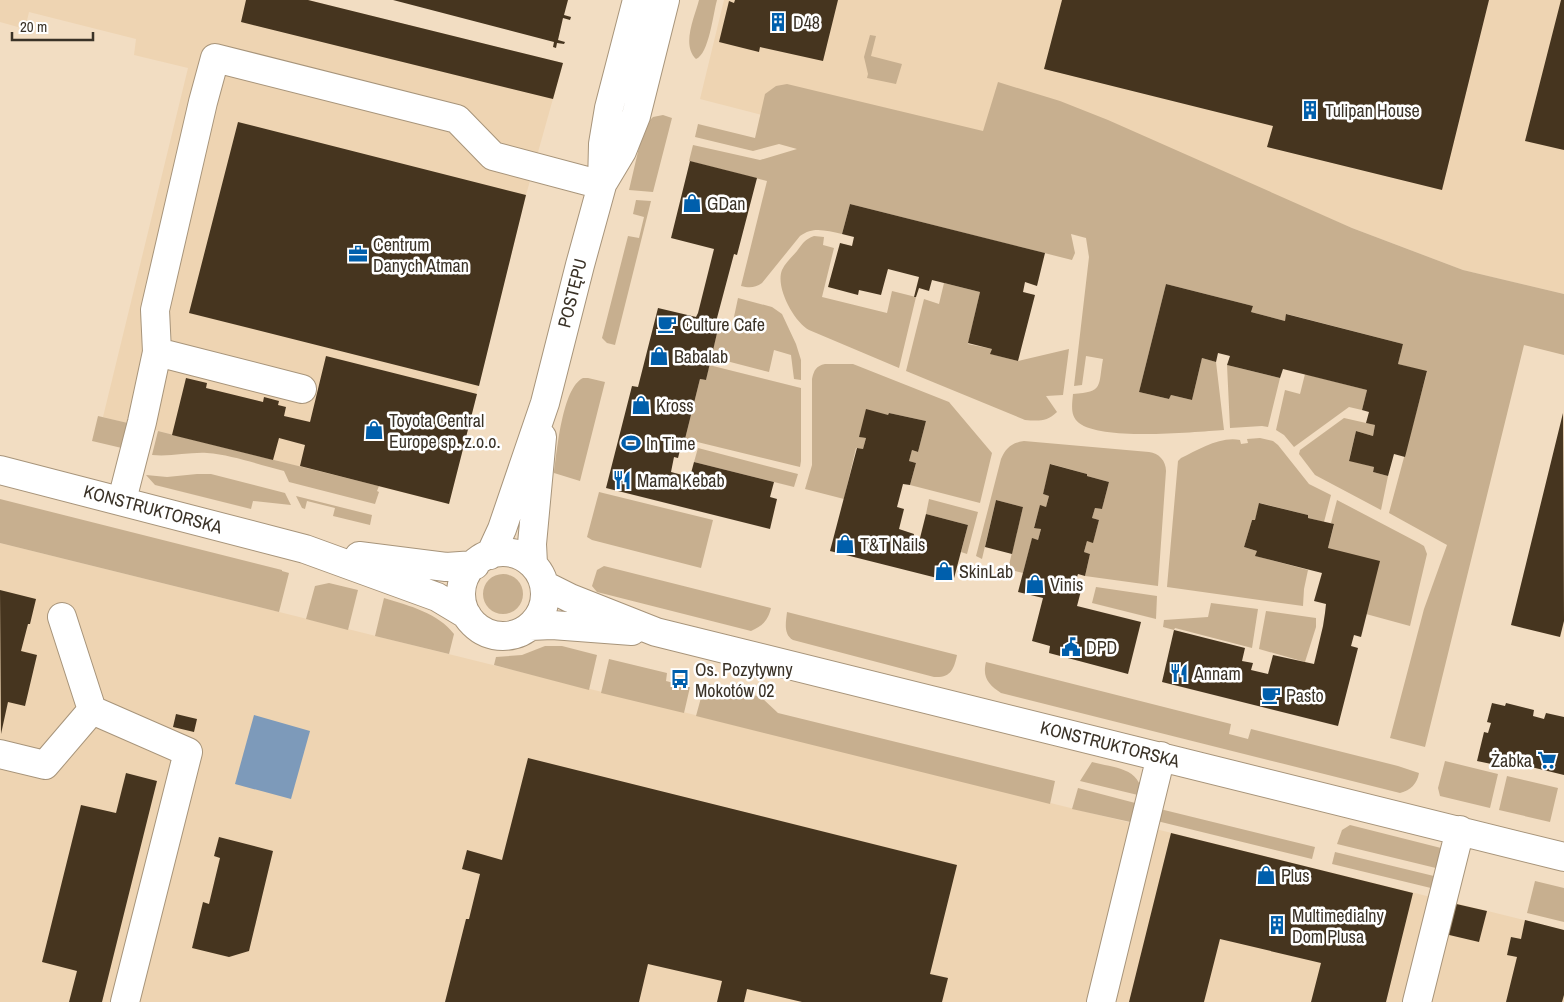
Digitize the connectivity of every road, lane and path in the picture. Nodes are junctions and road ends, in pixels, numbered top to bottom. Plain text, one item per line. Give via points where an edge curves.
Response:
1 (637, 0) edge
2 (665, 0) edge
3 (614, 88) junction
4 (641, 95) junction
5 (602, 185) junction
6 (157, 352) junction
7 (302, 389) dead end
8 (545, 403) junction
9 (0, 470) edge
10 (122, 500) junction
11 (305, 549) junction
12 (482, 560) junction
13 (539, 574) junction
14 (467, 615) junction
15 (62, 617) dead end
16 (530, 626) junction
17 (656, 632) junction
18 (92, 710) junction
19 (0, 754) edge
20 (1161, 756) junction
21 (1460, 830) junction
22 (1564, 857) edge
23 (124, 1002) edge
24 (1101, 1002) edge
25 (1417, 1002) edge

1 - 3 street, POSTĘPU
2 - 4 street, POSTĘPU
3 - 4 street
3 - 5 street, POSTĘPU via 604,144
4 - 5 street, POSTĘPU via 622,151
5 - 6 street via 493,156 457,118 215,58 155,310
5 - 8 street, POSTĘPU
6 - 7 street
6 - 10 street
8 - 12 street, POSTĘPU via 502,529
8 - 13 street, POSTĘPU via 532,544
9 - 10 street, KONSTRUKTORSKA
10 - 11 street, KONSTRUKTORSKA
11 - 12 street, KONSTRUKTORSKA via 446,567
11 - 14 street, KONSTRUKTORSKA via 437,597
12 - 13 street via 501,553 512,554 524,558
12 - 14 street via 467,573 463,584
13 - 16 street via 544,598 542,610
13 - 17 street, KONSTRUKTORSKA via 570,598
14 - 16 street via 484,632 498,636 522,632
15 - 18 street
16 - 17 street, KONSTRUKTORSKA
17 - 20 street, KONSTRUKTORSKA
18 - 19 street via 45,765
18 - 23 street via 188,752
20 - 21 street, KONSTRUKTORSKA
20 - 24 street
21 - 22 street, KONSTRUKTORSKA
21 - 25 street

